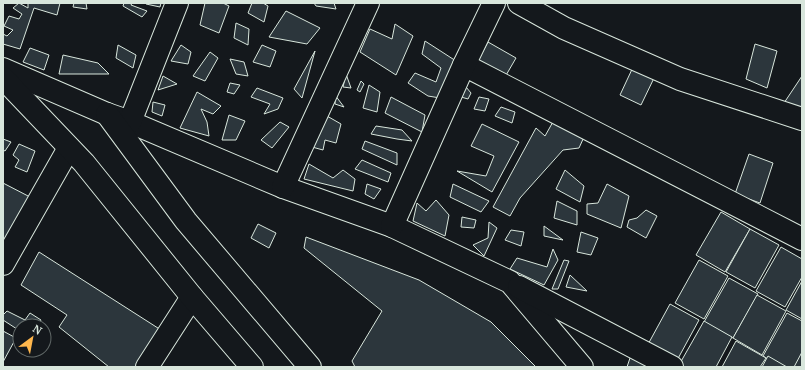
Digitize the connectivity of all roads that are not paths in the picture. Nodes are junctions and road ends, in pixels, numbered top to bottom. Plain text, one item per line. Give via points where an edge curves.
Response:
1 (177, 3) edge
2 (368, 3) edge
3 (494, 3) edge
4 (519, 3) edge
5 (464, 65) junction
6 (3, 69) edge
7 (3, 78) edge
8 (107, 114) junction
9 (802, 119) edge
10 (130, 122) junction
11 (69, 148) junction
12 (283, 186) junction
13 (392, 226) junction
14 (802, 239) edge
15 (3, 264) edge
16 (510, 282) junction
17 (192, 297) junction
18 (147, 367) edge
19 (252, 367) edge
20 (310, 367) edge
21 (582, 367) edge
22 (672, 367) edge

1 - 10 street
2 - 12 street
3 - 5 street
4 - 9 street via 564,28 680,79
5 - 13 street
5 - 14 street
6 - 8 street
7 - 11 street
8 - 10 street
8 - 20 street via 186,221
10 - 12 street
11 - 15 street
11 - 17 street via 84,163
12 - 13 street
13 - 16 street
16 - 21 street
16 - 22 street
17 - 18 street
17 - 19 street

